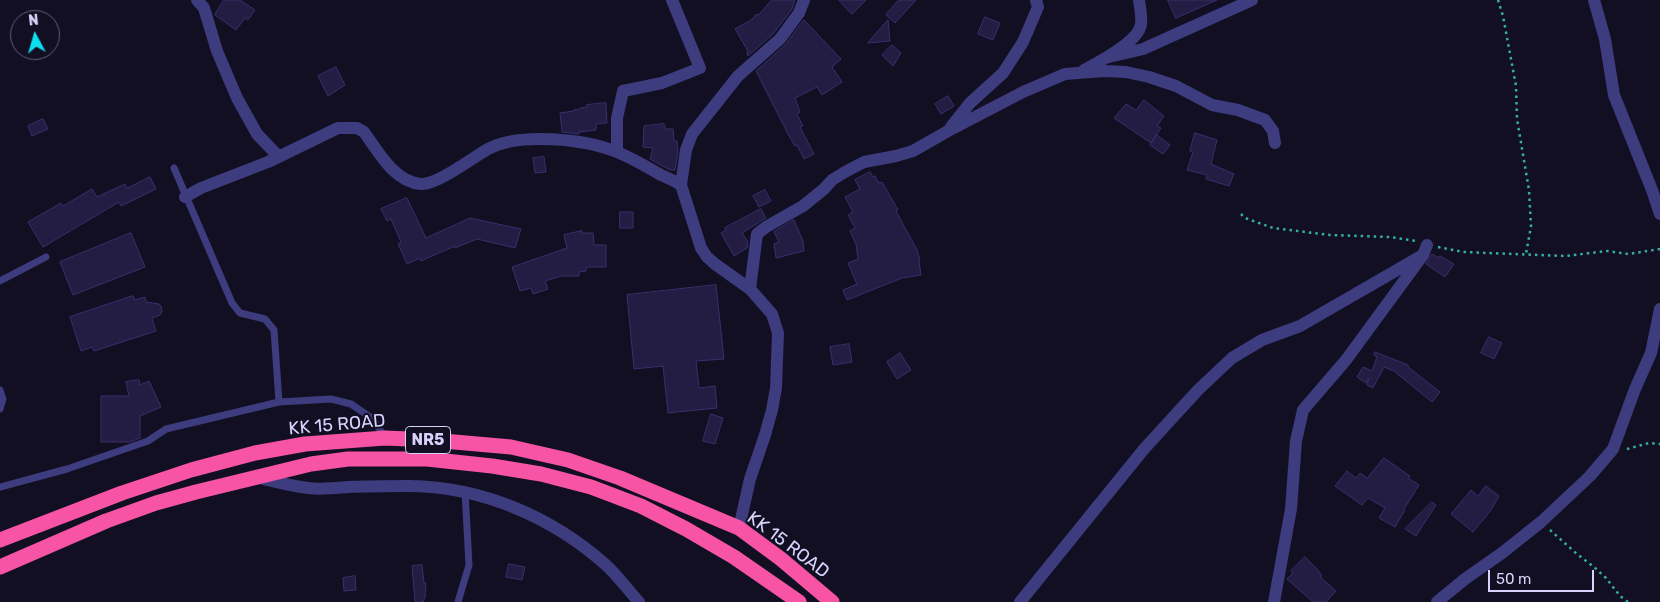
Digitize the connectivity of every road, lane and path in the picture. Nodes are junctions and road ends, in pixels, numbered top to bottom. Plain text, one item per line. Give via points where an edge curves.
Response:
1 (197, 0) edge
2 (672, 0) edge
3 (804, 0) edge
4 (1036, 0) edge
5 (1139, 0) edge
6 (1252, 0) edge
7 (1498, 0) edge
8 (1594, 0) edge
9 (1109, 57) junction
10 (1079, 73) junction
11 (948, 130) junction
12 (1275, 143) dead end
13 (617, 152) junction
14 (279, 156) junction
15 (174, 168) dead end
16 (681, 185) junction
17 (185, 197) junction
18 (1241, 214) dead end
19 (1660, 214) edge
20 (1660, 249) edge
21 (1425, 250) junction
22 (1526, 254) junction
23 (46, 257) dead end
24 (0, 281) edge
25 (750, 289) junction
26 (1660, 309) edge
27 (0, 390) edge
28 (279, 402) junction
29 (0, 409) edge
30 (385, 438) junction
31 (1660, 444) edge
32 (1613, 449) junction
33 (260, 478) junction
34 (0, 487) edge
35 (464, 491) junction
36 (1541, 522) junction
37 (739, 528) junction
38 (0, 540) edge
39 (0, 567) edge
40 (458, 602) edge
41 (638, 602) edge
42 (799, 602) edge
43 (832, 602) edge
44 (1020, 602) edge
45 (1274, 602) edge
46 (1437, 602) edge
47 (1628, 602) edge

1 - 14 street via 204,8 236,98 258,134
2 - 13 street via 700,68 662,83 623,90 617,118
3 - 16 street via 799,13 780,39 738,76 692,134
4 - 11 street via 1038,6 1023,42 1003,73 970,103
5 - 9 street via 1141,26 1130,42
6 - 9 street via 1143,49
7 - 22 path via 1516,86 1517,120 1529,190 1531,226
8 - 19 street via 1605,39 1614,96
9 - 10 street
10 - 11 street via 1052,79
10 - 12 street via 1126,72 1176,86 1212,105 1264,120 1273,131
11 - 25 street via 913,150 864,162 845,172 803,206 757,234
13 - 14 street via 556,140 510,140 456,167 438,181 421,184 394,171 364,132 357,128 338,128
13 - 16 street
14 - 17 street
15 - 17 lane
16 - 25 street via 701,248 715,264
17 - 28 lane via 232,303 240,313 265,319 274,330
18 - 21 path via 1273,228 1414,240
20 - 22 path via 1628,254 1607,250 1565,256
21 - 22 path
21 - 44 street via 1300,326 1262,340 1232,358 1144,449
21 - 45 street via 1346,360 1303,410 1296,441 1291,509
23 - 24 lane
25 - 37 street via 772,314 778,334 776,388
26 - 32 street via 1651,353
27 - 29 lane via 3,399
28 - 30 lane via 331,399 351,404 373,419
28 - 34 lane via 166,429 148,442 67,470
30 - 37 highway, KK 15 ROAD / NR5 via 511,447 568,460
30 - 38 highway, KK 15 ROAD / NR5 via 305,444 255,453 122,493
31 - 32 path
32 - 36 street via 1590,476
33 - 35 street via 310,488 412,486
33 - 39 highway, KK 15 ROAD / NR5 via 147,506
33 - 42 highway, KK 15 ROAD / NR5 via 311,464 379,458 427,458 541,474 591,487 641,506 734,557
35 - 40 lane via 470,565
35 - 41 street via 518,509 561,531 607,566
36 - 46 street
36 - 47 path via 1606,578
37 - 43 highway, KK 15 ROAD / NR5

